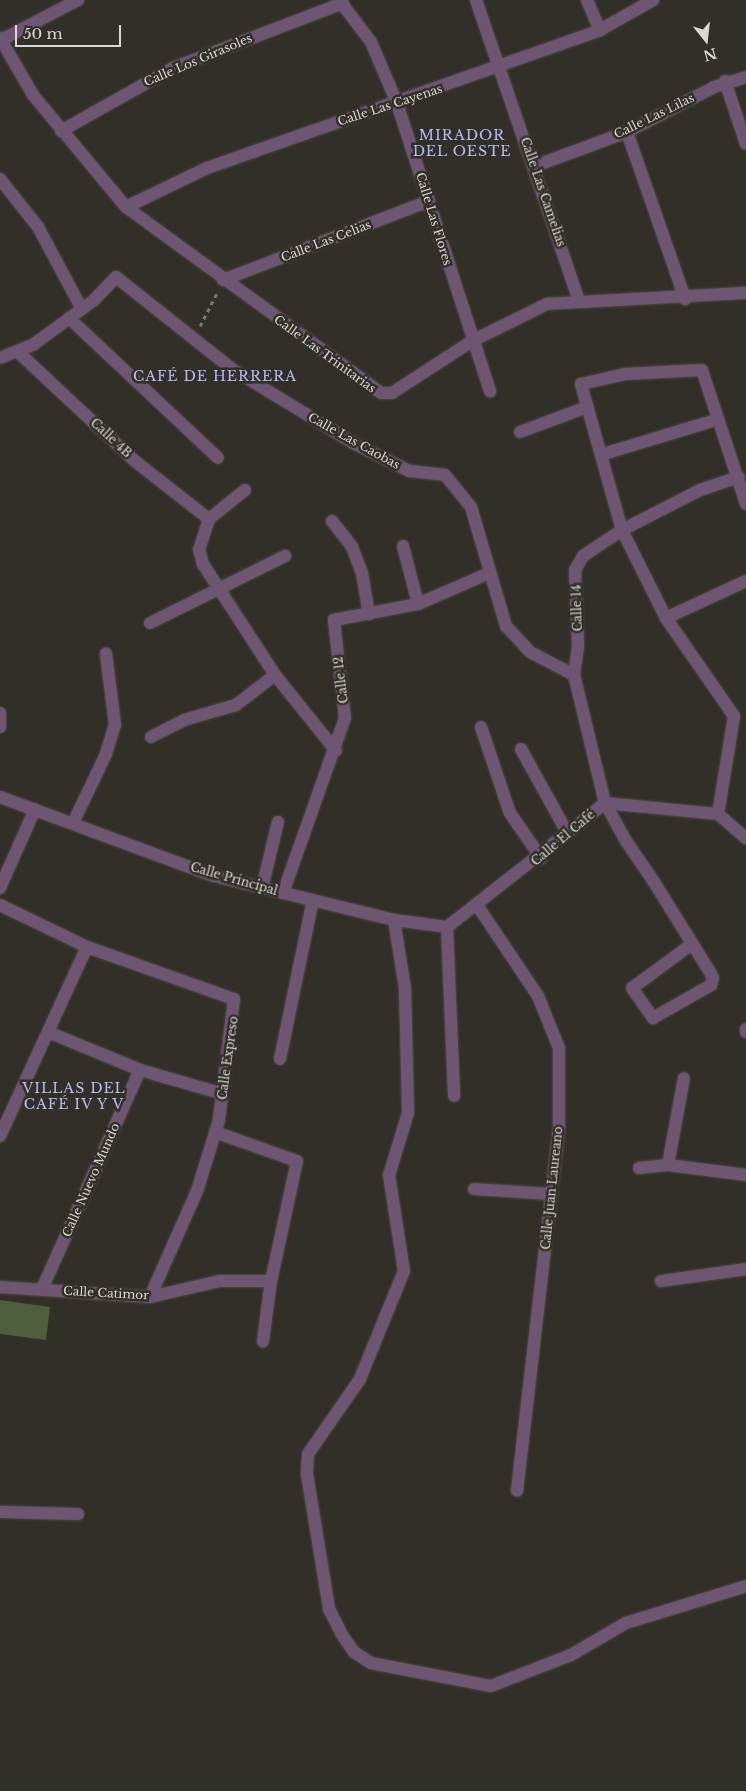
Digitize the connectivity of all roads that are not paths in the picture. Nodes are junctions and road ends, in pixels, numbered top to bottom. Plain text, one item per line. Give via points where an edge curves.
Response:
1 (78, 0) edge
2 (476, 0) edge
3 (587, 0) edge
4 (652, 0) edge
5 (341, 2) edge
6 (600, 30) junction
7 (0, 39) edge
8 (502, 68) junction
9 (746, 77) edge
10 (725, 82) junction
11 (398, 103) junction
12 (61, 132) junction
13 (627, 132) junction
14 (746, 144) edge
15 (534, 166) junction
16 (0, 179) edge
17 (429, 200) junction
18 (126, 207) junction
19 (224, 280) junction
20 (746, 293) edge
21 (685, 299) junction
22 (579, 300) junction
23 (82, 308) junction
24 (69, 318) junction
25 (472, 341) junction
26 (18, 352) junction
27 (0, 358) edge
28 (490, 391) dead end
29 (587, 407) junction
30 (710, 422) dead end
31 (520, 432) dead end
32 (603, 454) junction
33 (218, 458) dead end
34 (739, 477) junction
35 (245, 490) dead end
36 (746, 504) edge
37 (209, 519) junction
38 (332, 521) dead end
39 (622, 530) junction
40 (402, 546) dead end
41 (285, 556) dead end
42 (489, 573) junction
43 (746, 582) edge
44 (216, 589) junction
45 (418, 604) junction
46 (369, 614) junction
47 (666, 618) junction
48 (150, 623) dead end
49 (106, 654) dead end
50 (574, 675) junction
51 (275, 676) junction
52 (746, 711) edge
53 (0, 713) edge
54 (734, 716) junction
55 (0, 727) edge
56 (481, 727) dead end
57 (151, 737) dead end
58 (521, 750) dead end
59 (336, 751) junction
60 (0, 797) edge
61 (605, 803) junction
62 (35, 808) junction
63 (718, 814) junction
64 (278, 822) dead end
65 (73, 823) junction
66 (568, 834) junction
67 (746, 838) edge
68 (541, 858) junction
69 (0, 888) edge
70 (262, 888) junction
71 (283, 893) junction
72 (313, 900) junction
73 (0, 905) edge
74 (477, 905) junction
75 (394, 920) junction
76 (447, 927) junction
77 (692, 944) junction
78 (87, 947) junction
79 (48, 1032) junction
80 (280, 1059) dead end
81 (140, 1070) junction
82 (684, 1078) dead end
83 (223, 1094) junction
84 (454, 1096) dead end
85 (215, 1132) junction
86 (0, 1136) edge
87 (668, 1166) junction
88 (639, 1168) dead end
89 (746, 1175) edge
90 (474, 1189) dead end
91 (552, 1194) junction
92 (746, 1269) edge
93 (271, 1281) junction
94 (661, 1281) dead end
95 (0, 1286) edge
96 (42, 1290) junction
97 (150, 1297) junction
98 (263, 1341) dead end
99 (517, 1492) dead end
100 (0, 1512) edge
101 (78, 1514) dead end
102 (746, 1586) edge

1 - 7 street
2 - 8 street, Calle Las Camelias
3 - 6 street
4 - 6 street, Calle Las Cayenas
5 - 11 street, Calle Las Flores via 371,42
5 - 12 street, Calle Los Girasoles via 173,68
6 - 8 street, Calle Las Cayenas
7 - 12 street, Calle Las Trinitarias
8 - 11 street, Calle Las Cayenas
8 - 15 street, Calle Las Camelias
9 - 10 street, Calle Las Lilas
10 - 13 street, Calle Las Lilas
10 - 14 street
11 - 17 street, Calle Las Flores
11 - 18 street, Calle Las Cayenas via 207,168
12 - 18 street, Calle Las Trinitarias
13 - 15 street, Calle Las Lilas
13 - 21 street
15 - 22 street, Calle Las Camelias
16 - 23 street via 38,227
17 - 19 street, Calle Las Celias
17 - 25 street, Calle Las Flores
18 - 19 street, Calle Las Trinitarias
19 - 25 street, Calle Las Trinitarias via 380,393 392,393
20 - 21 street, Calle Las Trinitarias
21 - 22 street, Calle Las Trinitarias
22 - 25 street, Calle Las Trinitarias via 533,308
23 - 24 street
23 - 42 street, Calle Las Caobas via 116,277 232,369 353,443 409,471 445,475 471,507
24 - 26 street
24 - 33 street
25 - 28 street, Calle Las Flores
26 - 27 street
26 - 37 street, Calle 4B via 136,462
29 - 31 street
29 - 32 street
29 - 34 street via 580,386 625,374 699,369 703,372
30 - 32 street
32 - 39 street
34 - 36 street
34 - 39 street, Calle 14 via 700,490
35 - 37 street
37 - 44 street via 199,549
38 - 46 street via 352,547 362,573
39 - 47 street
39 - 50 street, Calle 14 via 583,556 576,570 578,645
40 - 45 street
41 - 44 street
42 - 45 street, Calle 12
42 - 50 street, Calle Las Caobas via 498,606 516,640
43 - 47 street
44 - 48 street
44 - 51 street
45 - 46 street, Calle 12
46 - 59 street, Calle 12 via 334,620 345,718
47 - 54 street
49 - 65 street via 115,725 106,754
50 - 61 street, Calle 14
51 - 57 street via 236,705 184,720
51 - 59 street
52 - 54 street
53 - 55 street
54 - 63 street
56 - 68 street via 510,813
58 - 66 street
59 - 71 street, Calle 12
60 - 62 street, Calle Principal
61 - 63 street, Calle El Café
61 - 66 street, Calle El Café
61 - 77 street, Calle 14
62 - 65 street, Calle Principal
62 - 69 street
63 - 67 street
64 - 70 street
65 - 70 street, Calle Principal via 214,876
66 - 68 street, Calle El Café
68 - 74 street, Calle El Café
70 - 71 street, Calle Principal
71 - 72 street, Calle Principal
72 - 75 street, Calle Principal
72 - 80 street
73 - 78 street, Calle Expreso
74 - 76 street, Calle El Café
74 - 91 street, Calle Juan Laureano via 538,996 559,1048 559,1128
75 - 76 street, Calle Principal
75 - 102 street via 405,988 408,1113 388,1175 404,1271 360,1379 308,1454 306,1474 329,1609 340,1633 354,1652 371,1663 491,1686 571,1655 626,1623
76 - 84 street
77 - 77 street, Calle 14 via 632,988 653,1018 711,985 710,972
78 - 79 street
78 - 83 street, Calle Expreso via 234,999
79 - 81 street
79 - 86 street
81 - 83 street
81 - 96 street, Calle Nuevo Mundo
82 - 87 street
83 - 85 street, Calle Expreso
85 - 93 street via 297,1161
85 - 97 street, Calle Expreso via 197,1191
87 - 88 street
87 - 89 street
90 - 91 street
91 - 99 street, Calle Juan Laureano
92 - 94 street
93 - 97 street, Calle Catimor via 220,1281
93 - 98 street
95 - 96 street, Calle Catimor
96 - 97 street, Calle Catimor
100 - 101 street

